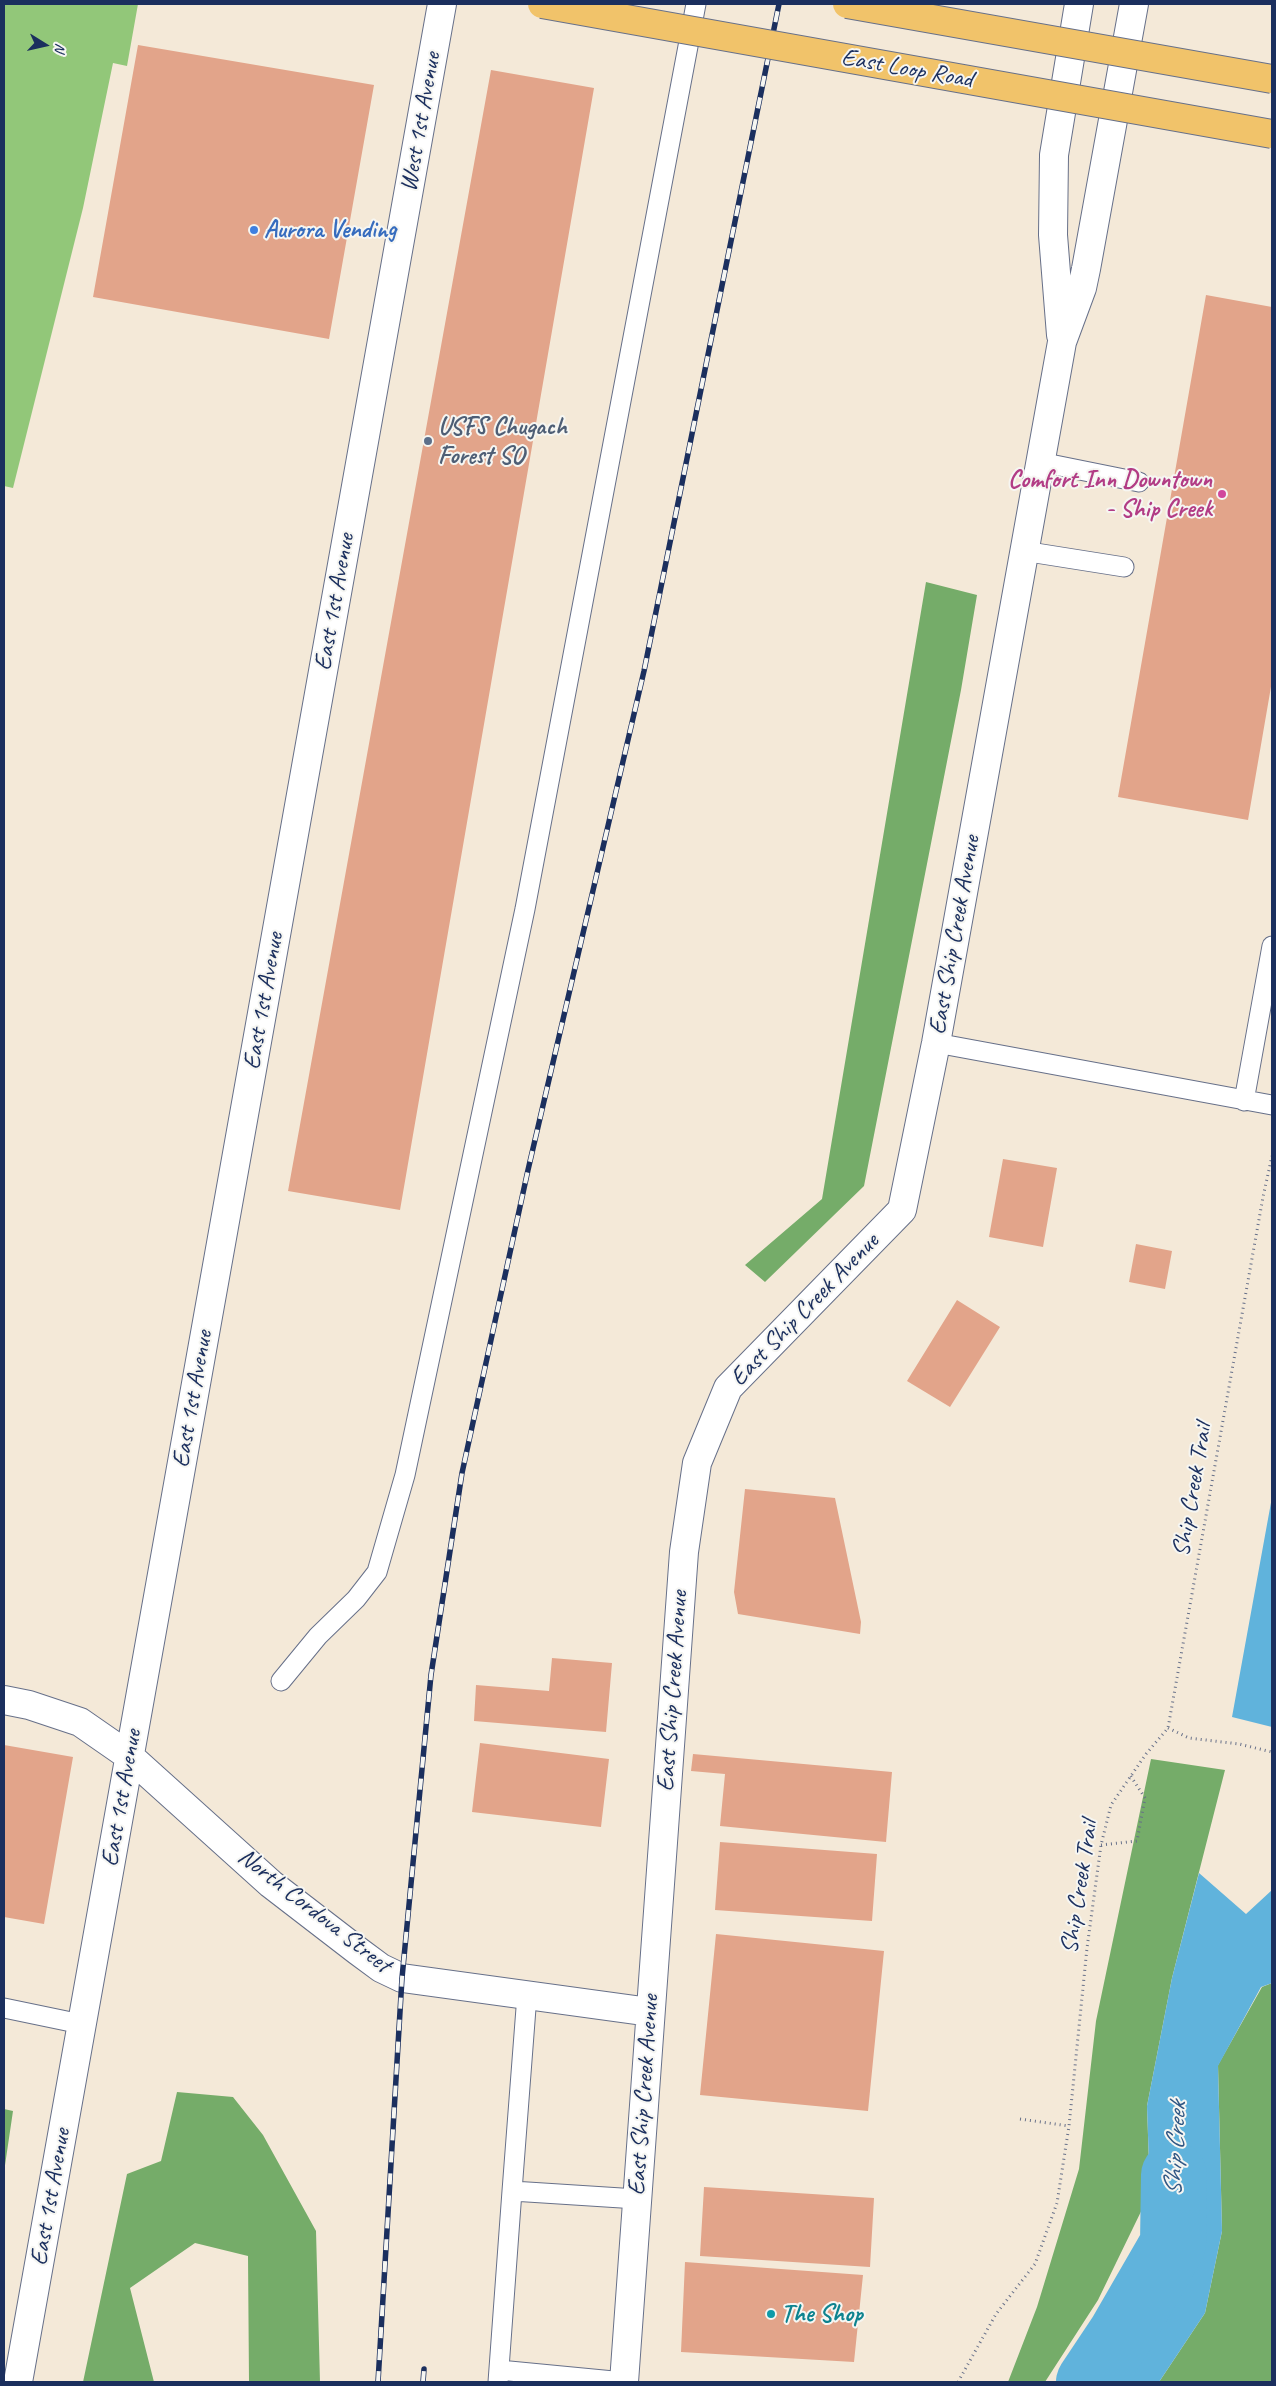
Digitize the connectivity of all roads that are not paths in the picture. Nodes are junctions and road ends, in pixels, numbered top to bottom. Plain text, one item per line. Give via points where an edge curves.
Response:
1 (442, 4) edge
2 (542, 4) edge
3 (696, 4) edge
4 (848, 4) edge
5 (1079, 4) edge
6 (1134, 4) edge
7 (1272, 79) edge
8 (1272, 134) edge
9 (1062, 342) junction
10 (367, 416) joint
11 (1040, 462) junction
12 (1139, 482) dead end
13 (1024, 551) junction
14 (1124, 567) dead end
15 (1272, 946) edge
16 (936, 1043) junction
17 (1244, 1101) junction
18 (1272, 1105) edge
19 (281, 1681) dead end
20 (4, 1700) edge
21 (129, 1756) junction
22 (527, 1995) junction
23 (4, 2008) edge
24 (650, 2012) junction
25 (81, 2024) junction
26 (512, 2191) junction
27 (637, 2199) junction
28 (499, 2376) edge
29 (18, 2382) edge
30 (624, 2382) edge

1 - 10 street, West 1st Avenue
2 - 8 main road, East Loop Road, bridge
3 - 19 lane via 525,909 405,1474 377,1572
4 - 7 main road, bridge
5 - 9 street via 1054,155 1053,235
6 - 9 street via 1082,288
9 - 11 street, East Ship Creek Avenue
10 - 21 street, East 1st Avenue
11 - 12 lane
11 - 13 street, East Ship Creek Avenue
13 - 14 lane
13 - 16 street, East Ship Creek Avenue
15 - 17 lane
16 - 17 lane
16 - 24 street, East Ship Creek Avenue via 902,1210 728,1388 697,1463 684,1552
17 - 18 lane
20 - 21 street, North Cordova Street via 80,1722
21 - 22 street, North Cordova Street via 271,1884 382,1968 402,1978
21 - 25 street, East 1st Avenue
22 - 24 street, North Cordova Street
22 - 26 lane
23 - 25 lane
24 - 27 street, East Ship Creek Avenue
25 - 29 street, East 1st Avenue
26 - 27 lane
26 - 28 lane
27 - 30 street, East Ship Creek Avenue
28 - 30 lane

